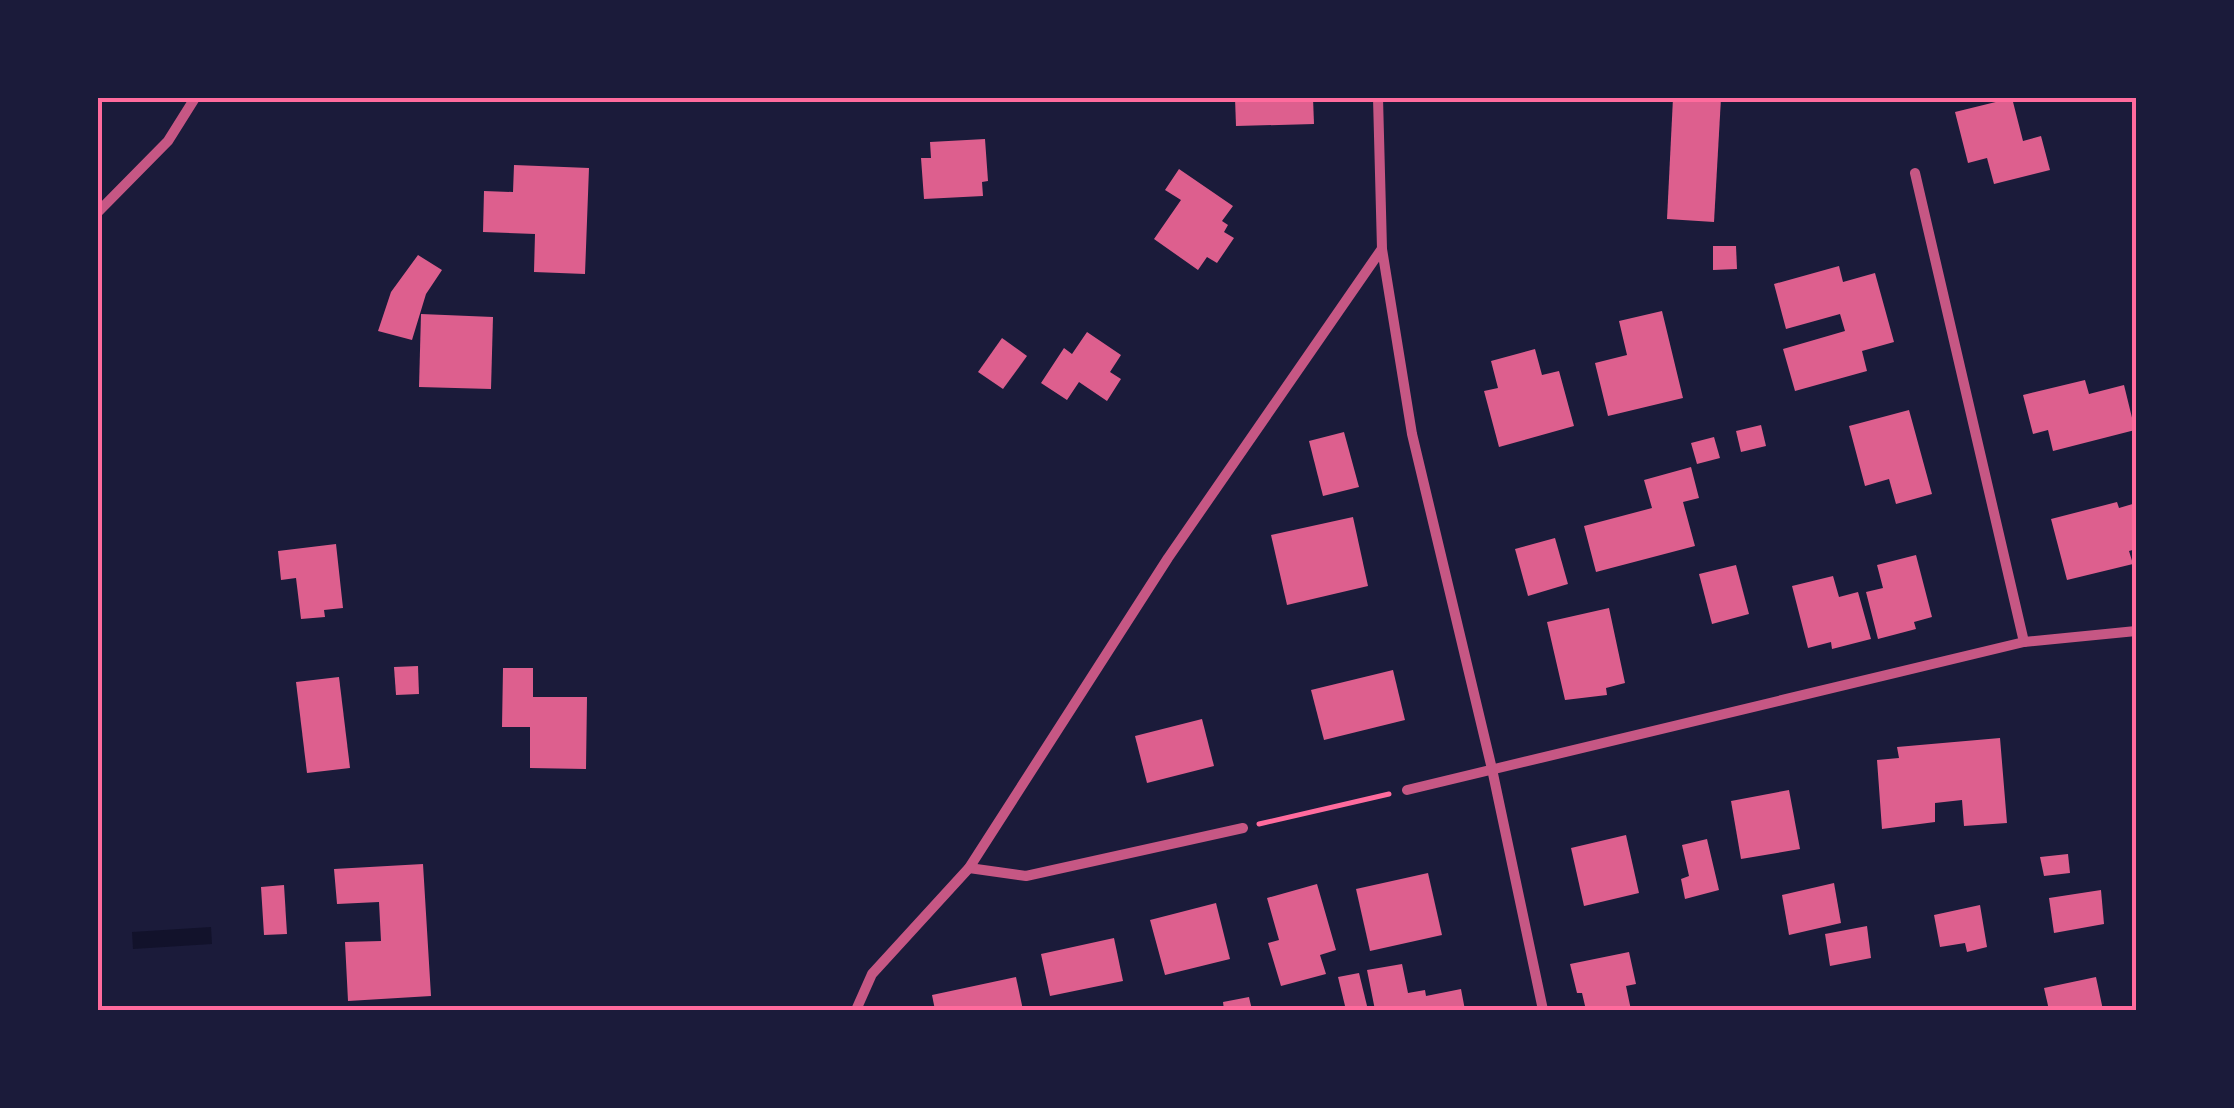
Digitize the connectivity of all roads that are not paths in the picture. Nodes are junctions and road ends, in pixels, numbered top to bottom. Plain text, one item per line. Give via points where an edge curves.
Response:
1 (195, 98) edge
2 (1378, 98) edge
3 (1915, 173) dead end
4 (98, 212) edge
5 (1382, 249) junction
6 (2136, 630) edge
7 (2024, 642) junction
8 (1492, 769) junction
9 (1407, 790) road end
10 (1243, 828) road end
11 (969, 868) junction
12 (856, 1010) edge
13 (1543, 1010) edge

1 - 4 street via 168,142
2 - 5 street
3 - 7 street
5 - 8 street via 1412,434
5 - 11 street via 1168,558
6 - 7 street
7 - 8 street
8 - 9 street
8 - 13 street
10 - 11 street via 1026,876
11 - 12 street via 872,974

